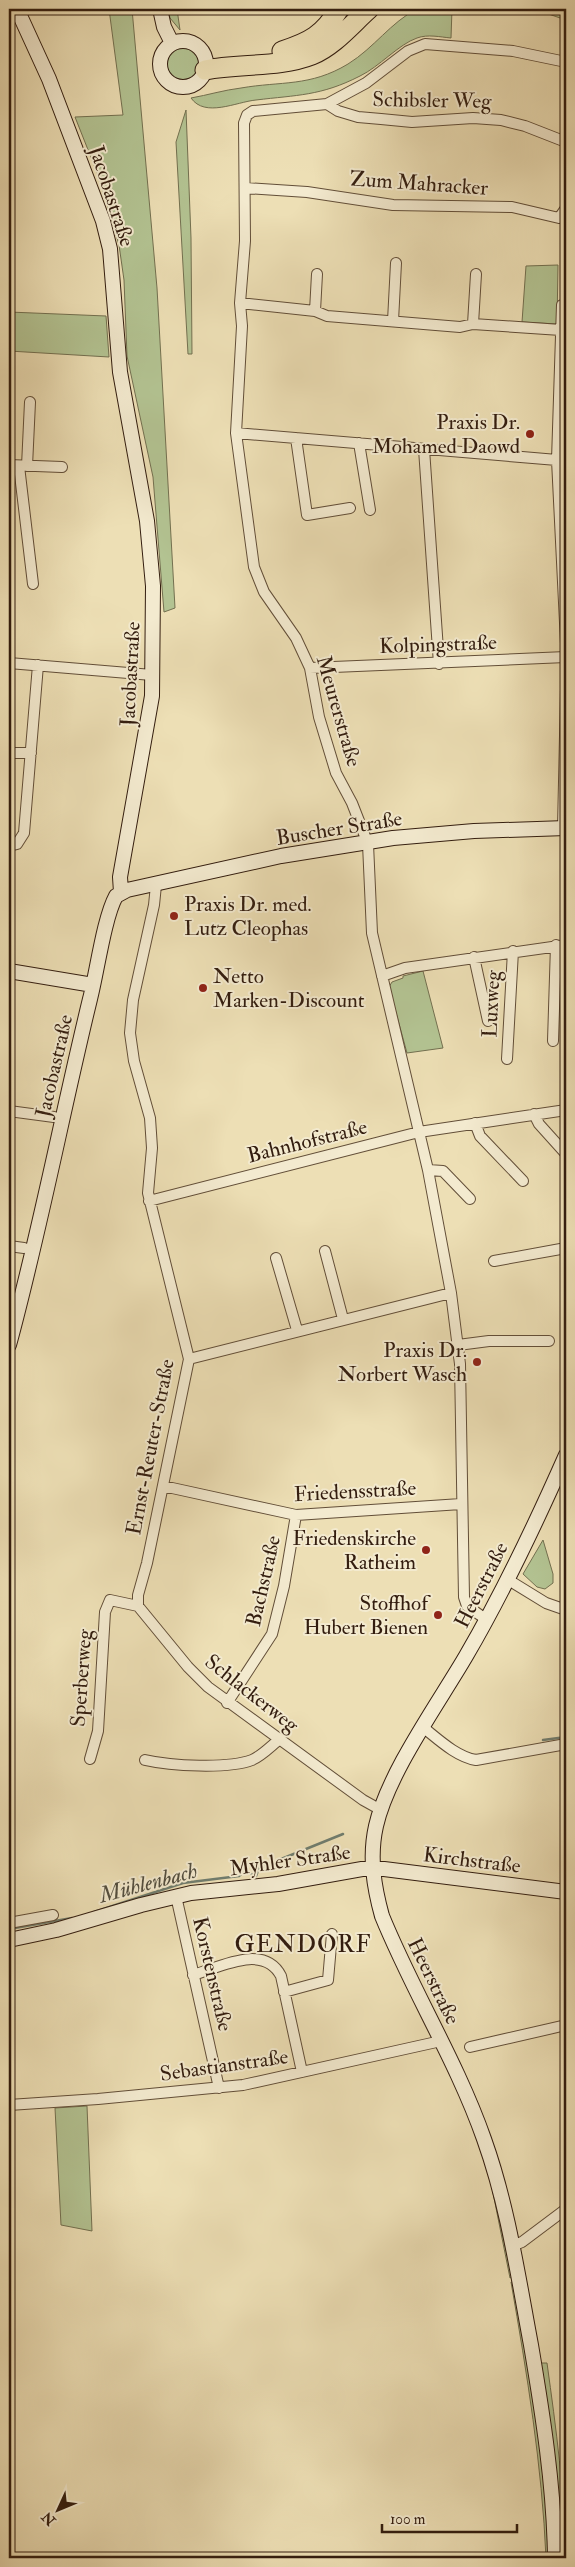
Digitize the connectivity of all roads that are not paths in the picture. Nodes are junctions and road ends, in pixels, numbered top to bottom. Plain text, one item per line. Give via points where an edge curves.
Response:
1 (17, 9) edge
2 (160, 9) edge
3 (339, 9) edge
4 (369, 9) edge
5 (172, 43) junction
6 (566, 62) edge
7 (205, 64) junction
8 (327, 104) junction
9 (566, 142) edge
10 (246, 188) junction
11 (566, 208) edge
12 (396, 263) dead end
13 (317, 274) dead end
14 (476, 274) dead end
15 (240, 303) junction
16 (562, 305) dead end
17 (315, 311) junction
18 (392, 321) junction
19 (473, 324) junction
20 (561, 330) junction
21 (564, 378) edge
22 (30, 402) dead end
23 (236, 433) junction
24 (296, 438) junction
25 (359, 443) junction
26 (424, 448) junction
27 (557, 460) junction
28 (18, 465) edge
29 (62, 467) dead end
30 (563, 503) edge
31 (350, 508) dead end
32 (370, 510) dead end
33 (33, 584) dead end
34 (566, 644) edge
35 (566, 657) edge
36 (9, 663) edge
37 (439, 664) junction
38 (38, 665) junction
39 (310, 668) junction
40 (152, 675) junction
41 (566, 690) edge
42 (9, 753) edge
43 (31, 754) junction
44 (565, 828) edge
45 (368, 844) junction
46 (9, 846) edge
47 (156, 885) junction
48 (121, 892) junction
49 (561, 945) edge
50 (513, 952) junction
51 (474, 957) junction
52 (9, 971) edge
53 (382, 976) junction
54 (94, 985) junction
55 (488, 1021) dead end
56 (553, 1041) dead end
57 (507, 1059) dead end
58 (566, 1110) edge
59 (9, 1111) edge
60 (534, 1114) junction
61 (54, 1117) dead end
62 (475, 1123) junction
63 (419, 1132) junction
64 (566, 1154) edge
65 (428, 1170) junction
66 (523, 1181) dead end
67 (470, 1199) dead end
68 (150, 1201) junction
69 (9, 1246) edge
70 (24, 1248) dead end
71 (566, 1248) edge
72 (325, 1251) dead end
73 (276, 1258) dead end
74 (494, 1262) dead end
75 (451, 1293) junction
76 (343, 1319) junction
77 (297, 1330) junction
78 (549, 1341) dead end
79 (9, 1345) edge
80 (458, 1345) junction
81 (189, 1359) junction
82 (566, 1455) edge
83 (163, 1486) junction
84 (461, 1504) junction
85 (296, 1515) junction
86 (507, 1579) junction
87 (138, 1606) junction
88 (566, 1610) edge
89 (486, 1620) junction
90 (227, 1703) junction
91 (424, 1728) junction
92 (280, 1739) junction
93 (566, 1744) edge
94 (90, 1759) dead end
95 (145, 1760) dead end
96 (381, 1810) junction
97 (372, 1868) junction
98 (566, 1892) edge
99 (176, 1896) junction
100 (53, 1915) dead end
101 (9, 1923) edge
102 (332, 1934) dead end
103 (9, 1940) edge
104 (193, 1974) junction
105 (284, 1992) junction
106 (566, 2024) edge
107 (441, 2041) junction
108 (470, 2048) dead end
109 (302, 2072) junction
110 (219, 2088) junction
111 (9, 2105) edge
112 (566, 2209) edge
113 (512, 2246) junction
114 (555, 2558) edge

1 - 40 main road, Jacobastraße via 49,79 103,221 110,249 120,372 143,490 151,556
2 - 5 main road
3 - 7 highway via 312,40 282,51
4 - 7 highway via 328,45 312,54 287,62
5 - 7 main road via 188,41 196,45
5 - 7 main road via 160,61 166,81 188,87 202,77
6 - 8 street via 514,51 424,44 408,51 366,83
8 - 9 street, Schibsler Weg via 358,117 381,120 500,120
8 - 10 street, Schibsler Weg via 259,109 247,115 244,123
10 - 11 street, Zum Mahracker via 307,192 393,205 512,207 559,218
10 - 15 street, Schibsler Weg
12 - 18 street
13 - 17 street
14 - 19 street
15 - 17 street
15 - 23 street, Meurerstraße via 242,326
16 - 20 street
17 - 18 street via 327,316
18 - 19 street via 460,328
19 - 20 street
20 - 21 street
21 - 27 street
22 - 28 street
23 - 24 street
23 - 39 street, Meurerstraße via 254,567 264,592 296,638
24 - 25 street
24 - 31 street via 307,515
25 - 26 street
25 - 32 street
26 - 27 street
26 - 37 street
27 - 30 street
28 - 29 street
28 - 33 street
30 - 34 street
35 - 37 street, Kolpingstraße
36 - 38 street
37 - 39 street, Kolpingstraße
38 - 40 street
38 - 43 street
39 - 45 street, Meurerstraße via 319,717 336,773
40 - 48 main road, Jacobastraße via 146,737 120,877
41 - 44 street
42 - 43 street
43 - 46 street via 24,832 17,844
44 - 45 main road, Buscher Straße via 474,831 393,838
45 - 47 main road, Buscher Straße via 281,856
45 - 53 street, Meurerstraße via 372,933
47 - 48 main road, Buscher Straße
47 - 68 street, Ernst-Reuter-Straße via 130,1024 134,1061 150,1118
48 - 54 main road, Jacobastraße via 113,901
49 - 50 street, Luxweg
49 - 56 street, Luxweg
50 - 51 street, Luxweg
50 - 57 street, Luxweg
51 - 53 street, Luxweg via 405,968
51 - 55 street, Luxweg
52 - 54 main road
53 - 63 street, Meurerstraße
54 - 79 main road, Jacobastraße via 34,1251
58 - 60 street, Bahnhofstraße
59 - 61 street
60 - 62 street, Bahnhofstraße
60 - 64 street
62 - 63 street, Bahnhofstraße
62 - 66 street via 480,1136
63 - 65 street, Meurerstraße
63 - 68 street, Bahnhofstraße
65 - 67 street via 443,1171
65 - 75 street, Meurerstraße
68 - 81 street, Ernst-Reuter-Straße
69 - 70 street
71 - 74 street
72 - 76 street
73 - 77 street
75 - 76 street
75 - 80 street, Meurerstraße
76 - 77 street
77 - 81 street
78 - 80 street via 489,1341
80 - 84 street, Meurerstraße
81 - 83 street, Ernst-Reuter-Straße
82 - 86 main road, Heerstraße
83 - 85 street, Friedensstraße
83 - 87 street, Ernst-Reuter-Straße
84 - 85 street, Friedensstraße
84 - 89 street, Meurerstraße via 464,1597 467,1606
85 - 90 street, Bachstraße via 272,1634
86 - 88 street via 542,1601
86 - 89 main road, Heerstraße
87 - 90 street, Schlackerweg via 188,1667
87 - 94 street, Sperberweg via 110,1600 105,1612 98,1731
89 - 91 main road, Heerstraße
90 - 92 street, Schlackerweg
91 - 93 street via 452,1749 476,1760
91 - 96 main road, Heerstraße
92 - 95 street via 253,1760 231,1764 168,1765
92 - 96 street, Schlackerweg via 351,1792
96 - 97 main road, Heerstraße
97 - 98 main road, Kirchstraße
97 - 99 main road, Myhler Straße via 278,1884
97 - 107 main road, Heerstraße via 382,1916
99 - 103 main road, Myhler Straße via 72,1926
99 - 104 street, Korstenstraße
100 - 101 street
102 - 105 street via 328,1980
104 - 105 street via 252,1958 264,1959 277,1968
104 - 110 street, Korstenstraße
105 - 109 street
106 - 108 street
107 - 109 street, Sebastianstraße
107 - 113 main road, Heerstraße via 496,2174
109 - 110 street, Sebastianstraße
110 - 111 street, Sebastianstraße
112 - 113 street
113 - 114 main road, Heerstraße via 546,2430

